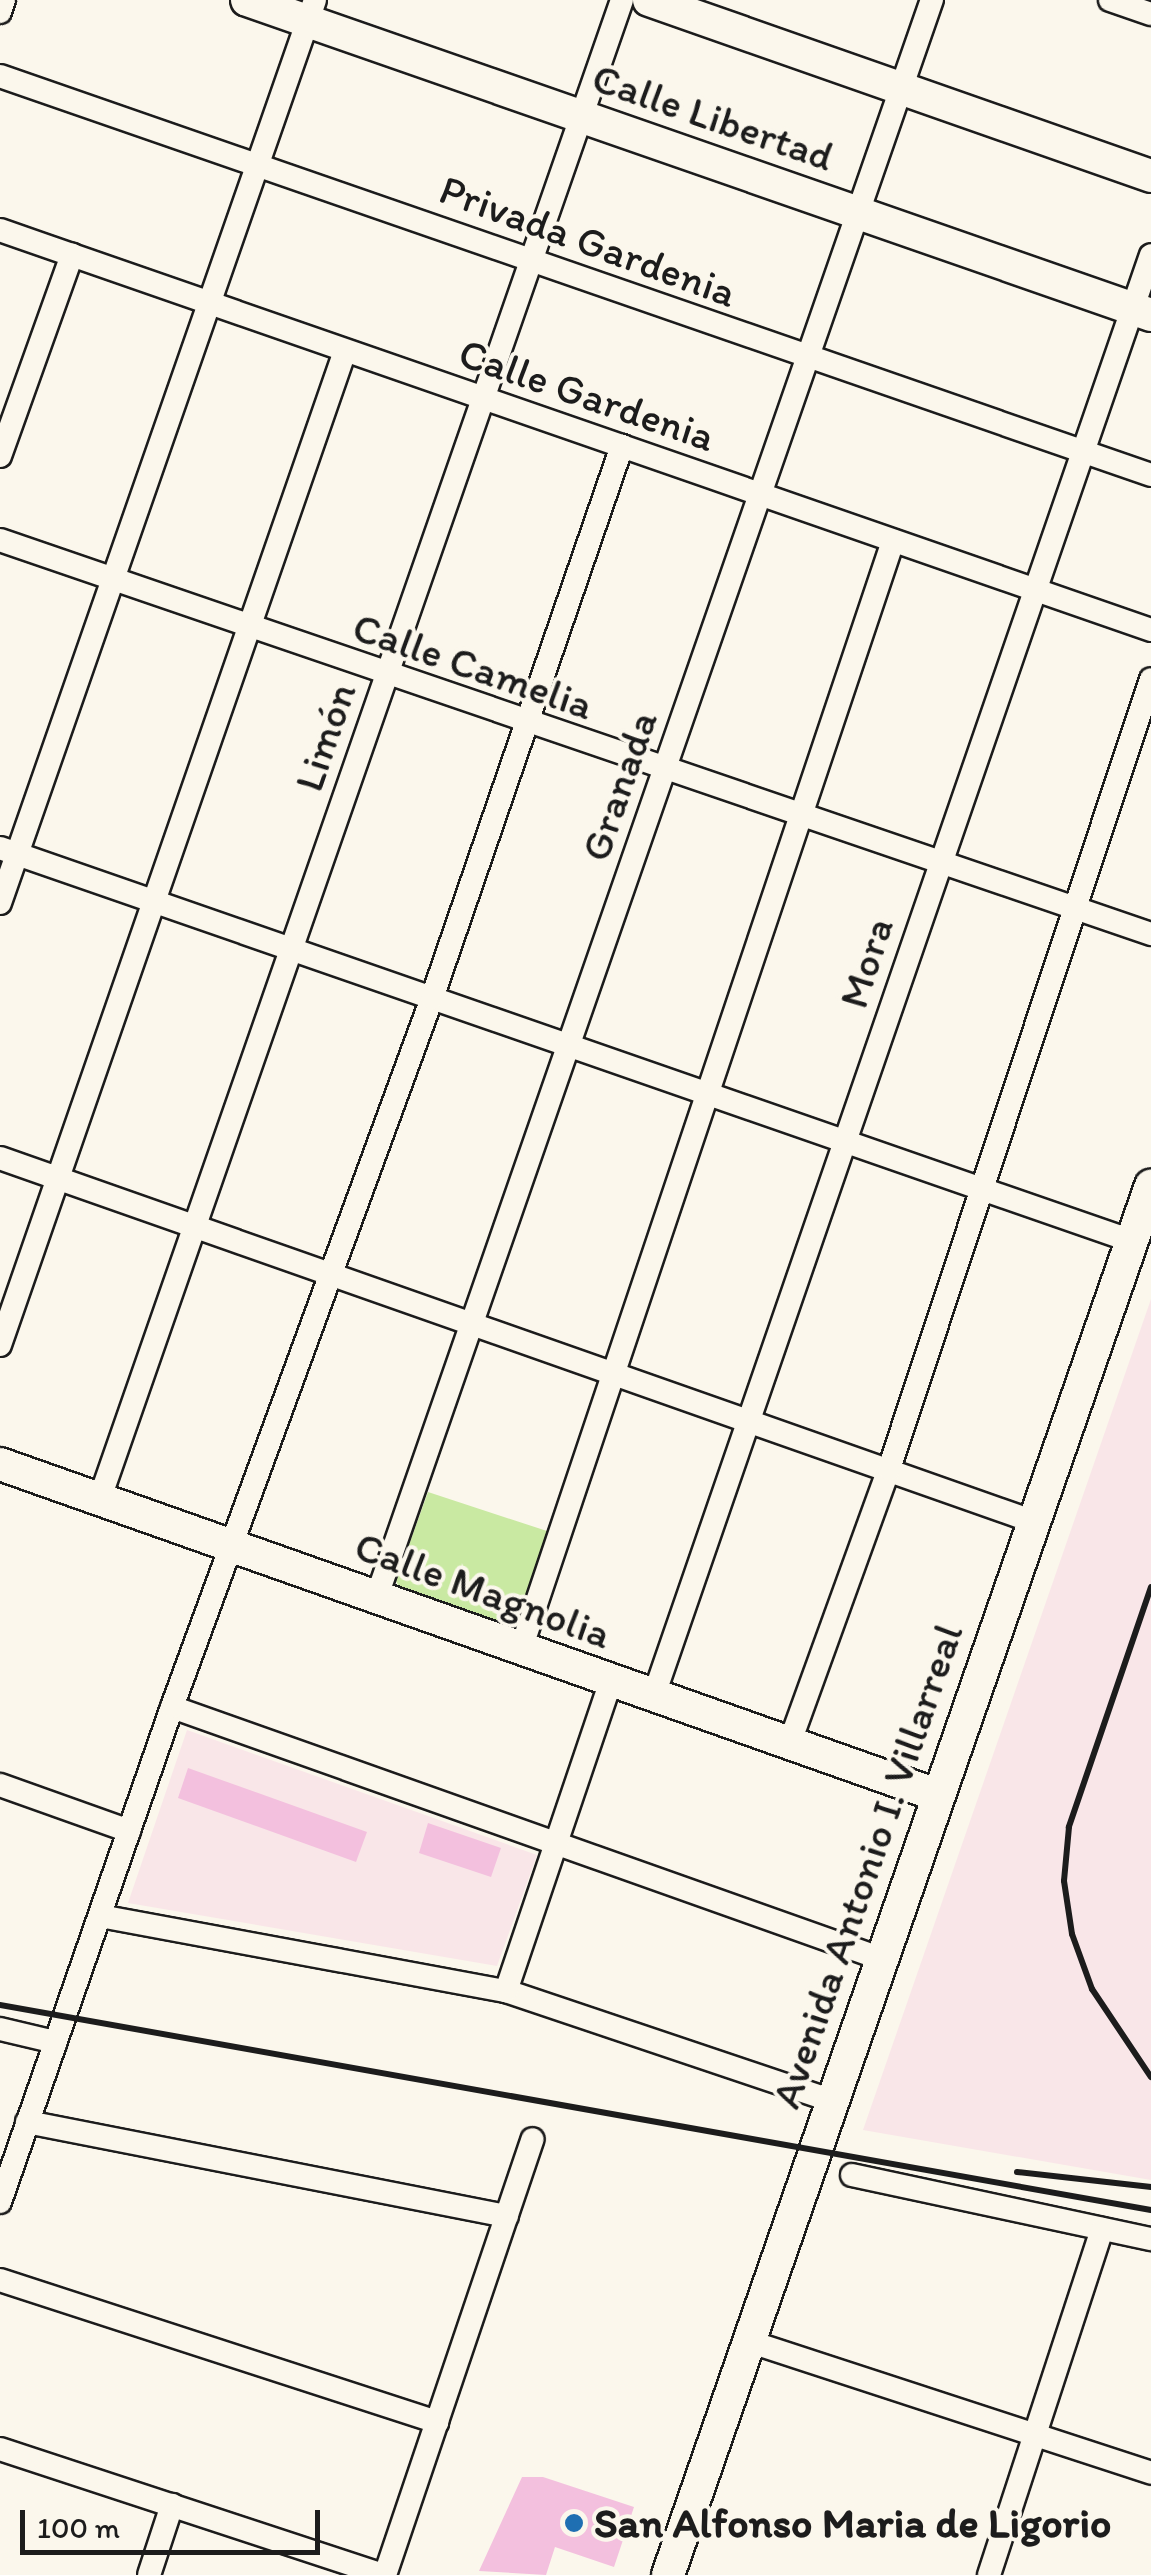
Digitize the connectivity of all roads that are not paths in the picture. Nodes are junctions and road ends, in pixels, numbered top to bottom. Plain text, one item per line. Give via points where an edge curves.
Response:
1 (4, 0) edge
2 (247, 0) edge
3 (622, 0) edge
4 (649, 0) edge
5 (932, 0) edge
6 (1110, 0) edge
7 (312, 11) edge
8 (0, 12) edge
9 (1151, 14) edge
10 (0, 76) edge
11 (903, 88) junction
12 (582, 117) junction
13 (258, 164) junction
14 (1151, 176) edge
15 (859, 212) junction
16 (0, 230) edge
17 (72, 254) junction
18 (1151, 255) edge
19 (530, 260) junction
20 (208, 304) junction
21 (1142, 311) edge
22 (345, 351) junction
23 (804, 358) junction
24 (482, 400) junction
25 (622, 446) junction
26 (1083, 451) junction
27 (0, 456) edge
28 (1151, 475) edge
29 (760, 494) junction
30 (0, 540) edge
31 (894, 541) junction
32 (112, 581) junction
33 (1035, 592) junction
34 (249, 629) junction
35 (1151, 630) edge
36 (386, 675) junction
37 (1151, 679) edge
38 (528, 724) junction
39 (663, 771) junction
40 (798, 816) junction
41 (9, 851) edge
42 (938, 863) junction
43 (0, 903) edge
44 (156, 903) junction
45 (1076, 909) junction
46 (1151, 934) edge
47 (293, 948) junction
48 (432, 998) junction
49 (568, 1044) junction
50 (706, 1092) junction
51 (847, 1142) junction
52 (0, 1158) edge
53 (60, 1178) junction
54 (1151, 1186) edge
55 (982, 1188) junction
56 (196, 1226) junction
57 (1132, 1241) junction
58 (331, 1274) junction
59 (468, 1324) junction
60 (0, 1345) edge
61 (613, 1372) junction
62 (751, 1421) junction
63 (0, 1464) edge
64 (889, 1469) junction
65 (100, 1498) junction
66 (1032, 1521) junction
67 (234, 1546) junction
68 (377, 1596) junction
69 (521, 1650) junction
70 (611, 1682) junction
71 (654, 1695) junction
72 (172, 1707) junction
73 (790, 1742) junction
74 (0, 1785) edge
75 (937, 1795) junction
76 (130, 1831) junction
77 (556, 1846) junction
78 (100, 1916) junction
79 (882, 1959) junction
80 (506, 1991) junction
81 (0, 2029) edge
82 (55, 2042) junction
83 (832, 2101) junction
84 (27, 2122) junction
85 (532, 2139) dead end
86 (852, 2176) dead end
87 (0, 2202) edge
88 (507, 2216) junction
89 (1102, 2229) junction
90 (1151, 2239) edge
91 (0, 2280) edge
92 (748, 2341) junction
93 (438, 2422) junction
94 (1035, 2434) junction
95 (0, 2449) edge
96 (1151, 2473) edge
97 (172, 2505) junction
98 (149, 2575) edge
99 (384, 2575) edge
100 (668, 2575) edge
101 (989, 2575) edge

1 - 8 street
2 - 7 street, Calle Libertad
3 - 12 street, Limón
4 - 11 street
5 - 11 street, Granada
6 - 9 street
7 - 12 street, Calle Libertad
7 - 13 street
10 - 13 street, Privada Gardenia
11 - 14 street
11 - 15 street, Granada
12 - 15 street, Calle Libertad
12 - 19 street, Limón
13 - 19 street, Privada Gardenia
13 - 20 street
15 - 21 street, Calle Libertad
15 - 23 street, Granada
16 - 17 street, Calle Gardenia
17 - 20 street, Calle Gardenia
17 - 27 street
18 - 21 street, Mora
19 - 23 street, Privada Gardenia
19 - 24 street, Limón
20 - 22 street, Calle Gardenia
20 - 32 street
21 - 26 street, Mora
22 - 24 street, Calle Gardenia
22 - 34 street
23 - 26 street, Privada Gardenia
23 - 29 street, Granada
24 - 25 street, Calle Gardenia
24 - 36 street, Limón
25 - 29 street, Calle Gardenia
25 - 38 street
26 - 28 street, Privada Gardenia
26 - 33 street, Mora
29 - 31 street, Calle Gardenia
29 - 39 street, Granada
30 - 32 street, Calle Camelia
31 - 33 street, Calle Gardenia
31 - 40 street
32 - 34 street, Calle Camelia
32 - 41 street
33 - 35 street, Calle Gardenia
33 - 42 street, Mora
34 - 36 street, Calle Camelia
34 - 44 street
36 - 38 street, Calle Camelia
36 - 47 street, Limón
37 - 45 street
38 - 39 street, Calle Camelia
38 - 48 street
39 - 40 street, Calle Camelia
39 - 49 street, Granada
40 - 42 street, Calle Camelia
40 - 50 street
41 - 43 street
41 - 44 street
42 - 45 street, Calle Camelia
42 - 51 street, Mora
44 - 47 street
44 - 53 street
45 - 46 street, Calle Camelia
45 - 55 street
47 - 48 street
47 - 56 street, Limón
48 - 49 street
48 - 58 street
49 - 50 street
49 - 59 street, Granada
50 - 51 street
50 - 61 street
51 - 55 street
51 - 62 street, Mora
52 - 53 street
53 - 56 street
53 - 60 street
54 - 57 street, Avenida Antonio I. Villarreal
55 - 57 street
55 - 64 street
56 - 58 street
56 - 65 street, Limón
57 - 66 street, Avenida Antonio I. Villarreal
58 - 59 street
58 - 67 street
59 - 61 street
59 - 68 street, Granada
61 - 62 street
61 - 69 street
62 - 64 street
62 - 71 street, Mora
63 - 65 street, Calle Magnolia
64 - 66 street
64 - 73 street
65 - 67 street, Calle Magnolia
66 - 75 street, Avenida Antonio I. Villarreal
67 - 68 street, Calle Magnolia
67 - 72 street
68 - 69 street, Calle Magnolia
69 - 70 street, Calle Magnolia
70 - 71 street, Calle Magnolia
70 - 77 street
71 - 73 street, Calle Magnolia
72 - 76 street
72 - 77 street
73 - 75 street, Calle Magnolia
74 - 76 street
75 - 79 street, Avenida Antonio I. Villarreal
76 - 78 street
77 - 79 street
77 - 80 street
78 - 80 street
78 - 82 street
79 - 83 street, Avenida Antonio I. Villarreal
80 - 83 street
81 - 82 street
82 - 84 street
83 - 92 street, Avenida Antonio I. Villarreal
84 - 87 street
84 - 88 street
85 - 88 street
86 - 89 street
88 - 93 street
89 - 90 street
89 - 94 street
91 - 93 street
92 - 94 street
92 - 100 street, Avenida Antonio I. Villarreal
93 - 99 street
94 - 96 street
94 - 101 street
95 - 97 street
97 - 98 street
97 - 99 street

